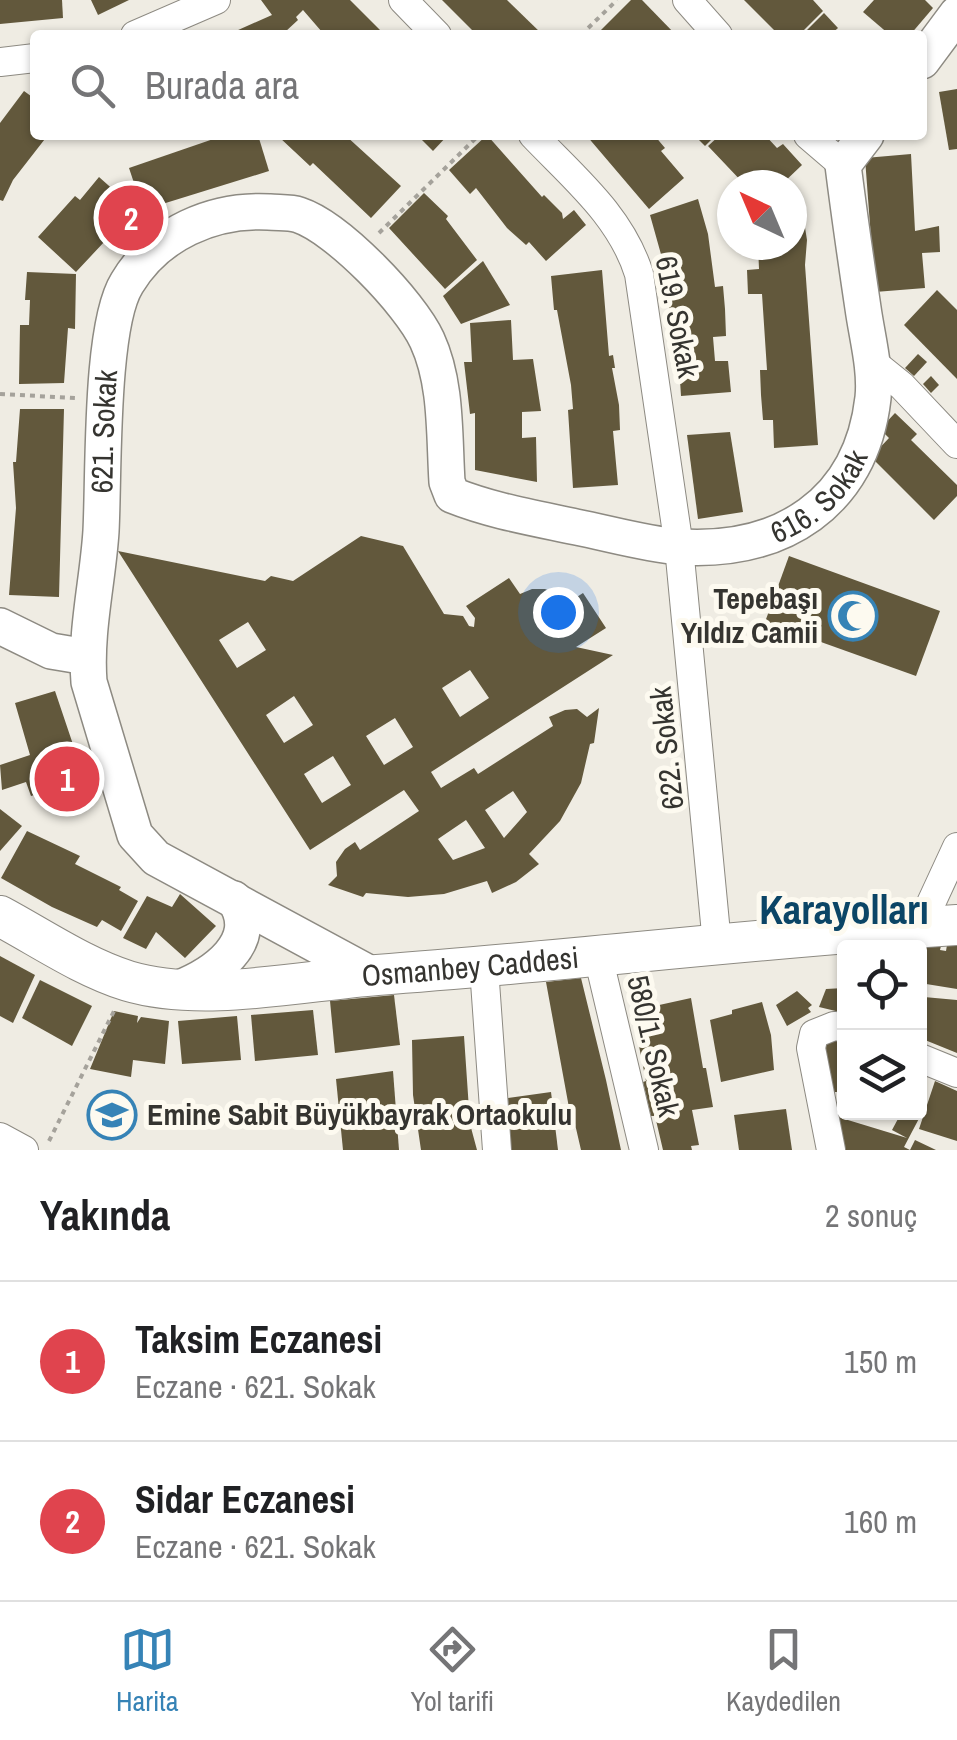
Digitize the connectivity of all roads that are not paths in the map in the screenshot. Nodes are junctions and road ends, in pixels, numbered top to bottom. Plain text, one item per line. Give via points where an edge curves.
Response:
1 (216, 0) edge
2 (403, 0) edge
3 (686, 0) edge
4 (957, 14) edge
5 (147, 30) edge
6 (432, 30) edge
7 (713, 30) edge
8 (927, 53) edge
9 (30, 59) edge
10 (1, 63) edge
11 (538, 140) edge
12 (814, 140) edge
13 (862, 140) edge
14 (843, 165) junction
15 (871, 361) junction
16 (957, 444) edge
17 (452, 495) joint
18 (680, 546) junction
19 (0, 626) edge
20 (87, 657) junction
21 (957, 848) edge
22 (234, 898) junction
23 (0, 916) edge
24 (938, 926) edge
25 (717, 944) junction
26 (598, 956) junction
27 (484, 968) junction
28 (374, 976) junction
29 (178, 989) junction
30 (837, 1026) edge
31 (927, 1061) edge
32 (957, 1073) edge
33 (0, 1137) edge
34 (24, 1150) edge
35 (497, 1150) edge
36 (644, 1150) edge
37 (831, 1150) edge

1 - 5 street
2 - 6 street
3 - 7 street
4 - 8 street
9 - 10 street
11 - 18 street, 619. Sokak via 630,246 648,320
12 - 14 street
13 - 14 street
14 - 15 street, 616. Sokak
15 - 16 street
15 - 18 street, 616. Sokak via 873,397 864,438 827,503 791,529 760,540
17 - 18 street, 616. Sokak
17 - 20 street, 621. Sokak via 437,363 415,318 322,226 296,214 251,211 205,219 152,251 126,285 114,323
18 - 25 street, 622. Sokak
19 - 20 street via 51,651
20 - 22 street, 621. Sokak via 135,835 156,858
21 - 24 street
22 - 28 street, 621. Sokak
22 - 29 street via 244,922 231,955 204,979
23 - 29 main road, Osmanbey Caddesi via 129,981
24 - 25 main road, Osmanbey Caddesi
25 - 26 main road, Osmanbey Caddesi
26 - 27 main road, Osmanbey Caddesi
26 - 36 street, 580/1. Sokak
27 - 28 main road, Osmanbey Caddesi
27 - 35 street
28 - 29 main road, Osmanbey Caddesi
30 - 37 street via 814,1034 810,1048
31 - 32 street
33 - 34 street

